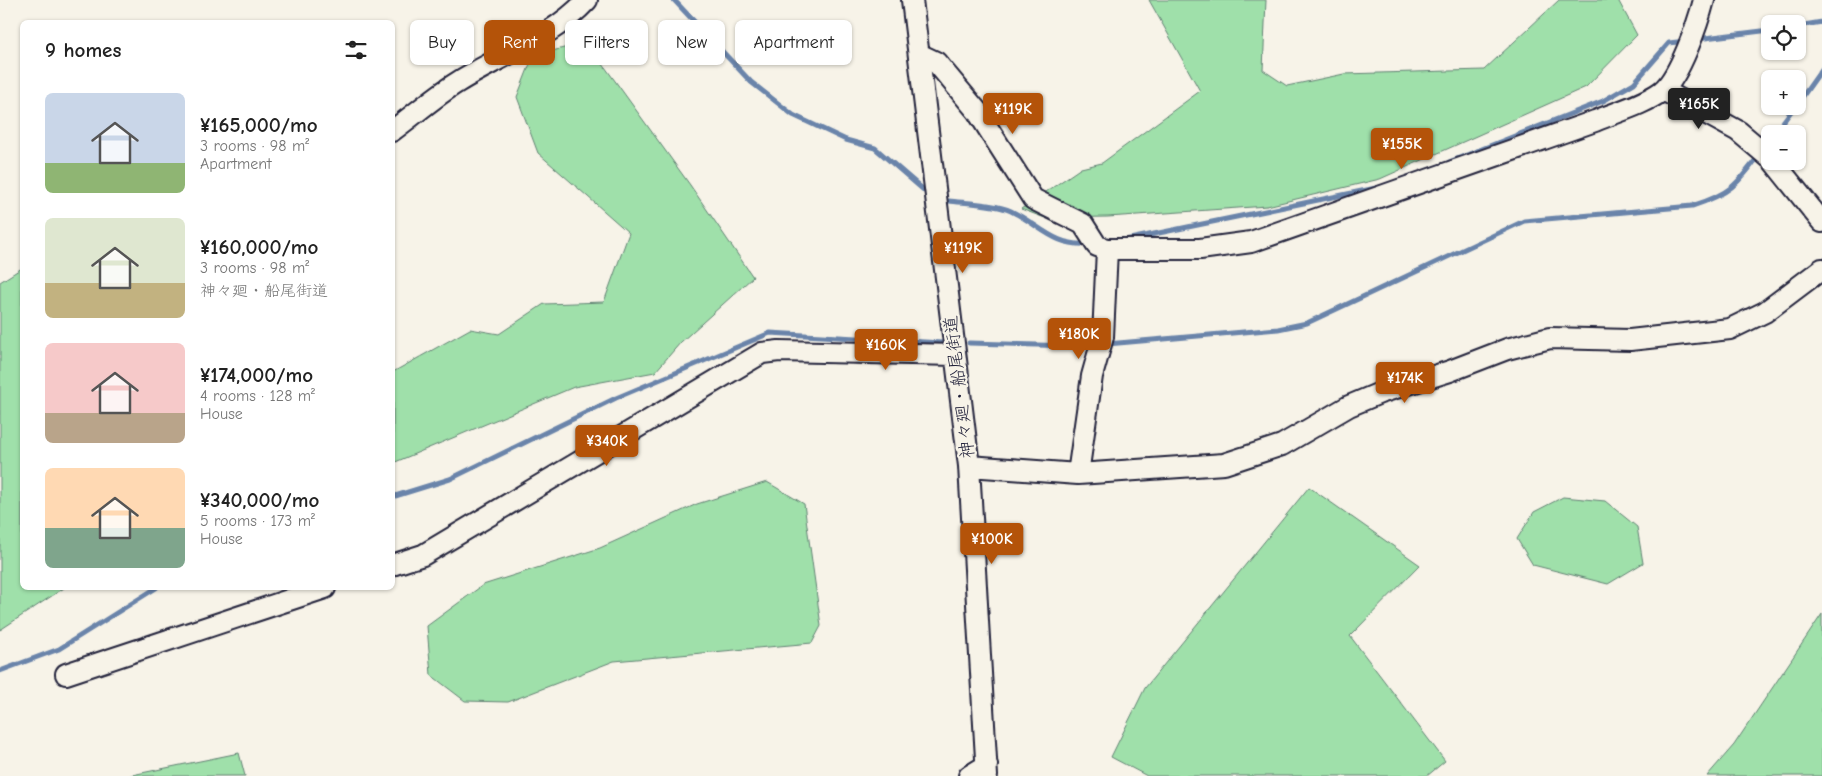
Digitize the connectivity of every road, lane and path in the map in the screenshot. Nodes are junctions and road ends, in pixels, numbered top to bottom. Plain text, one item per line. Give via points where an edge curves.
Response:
1 (588, 0) edge
2 (912, 0) edge
3 (1704, 0) edge
4 (920, 54) junction
5 (1662, 90) junction
6 (395, 128) edge
7 (1761, 150) edge
8 (1781, 170) edge
9 (1822, 222) edge
10 (1098, 243) junction
11 (1822, 269) edge
12 (955, 348) junction
13 (968, 466) junction
14 (1078, 474) junction
15 (395, 564) edge
16 (319, 590) edge
17 (66, 674) dead end
18 (987, 771) edge
19 (970, 776) edge

1 - 6 street via 541,37 457,82
2 - 4 street, 神々廻・船尾街道
3 - 5 street via 1696,30 1674,76
4 - 10 street via 936,62 977,111 1034,199 1083,224
4 - 12 street, 神々廻・船尾街道
5 - 7 street via 1738,131
5 - 10 street via 1595,121 1251,242 1200,249
8 - 9 street
10 - 14 street via 1103,337 1092,376
11 - 14 street via 1765,312 1730,329 1630,340 1550,338 1507,349 1380,393 1349,406 1282,445 1224,464
12 - 13 street, 神々廻・船尾街道
12 - 15 street via 762,353 423,555
13 - 14 street
13 - 18 street, 神々廻・船尾街道
16 - 17 street
18 - 19 street

